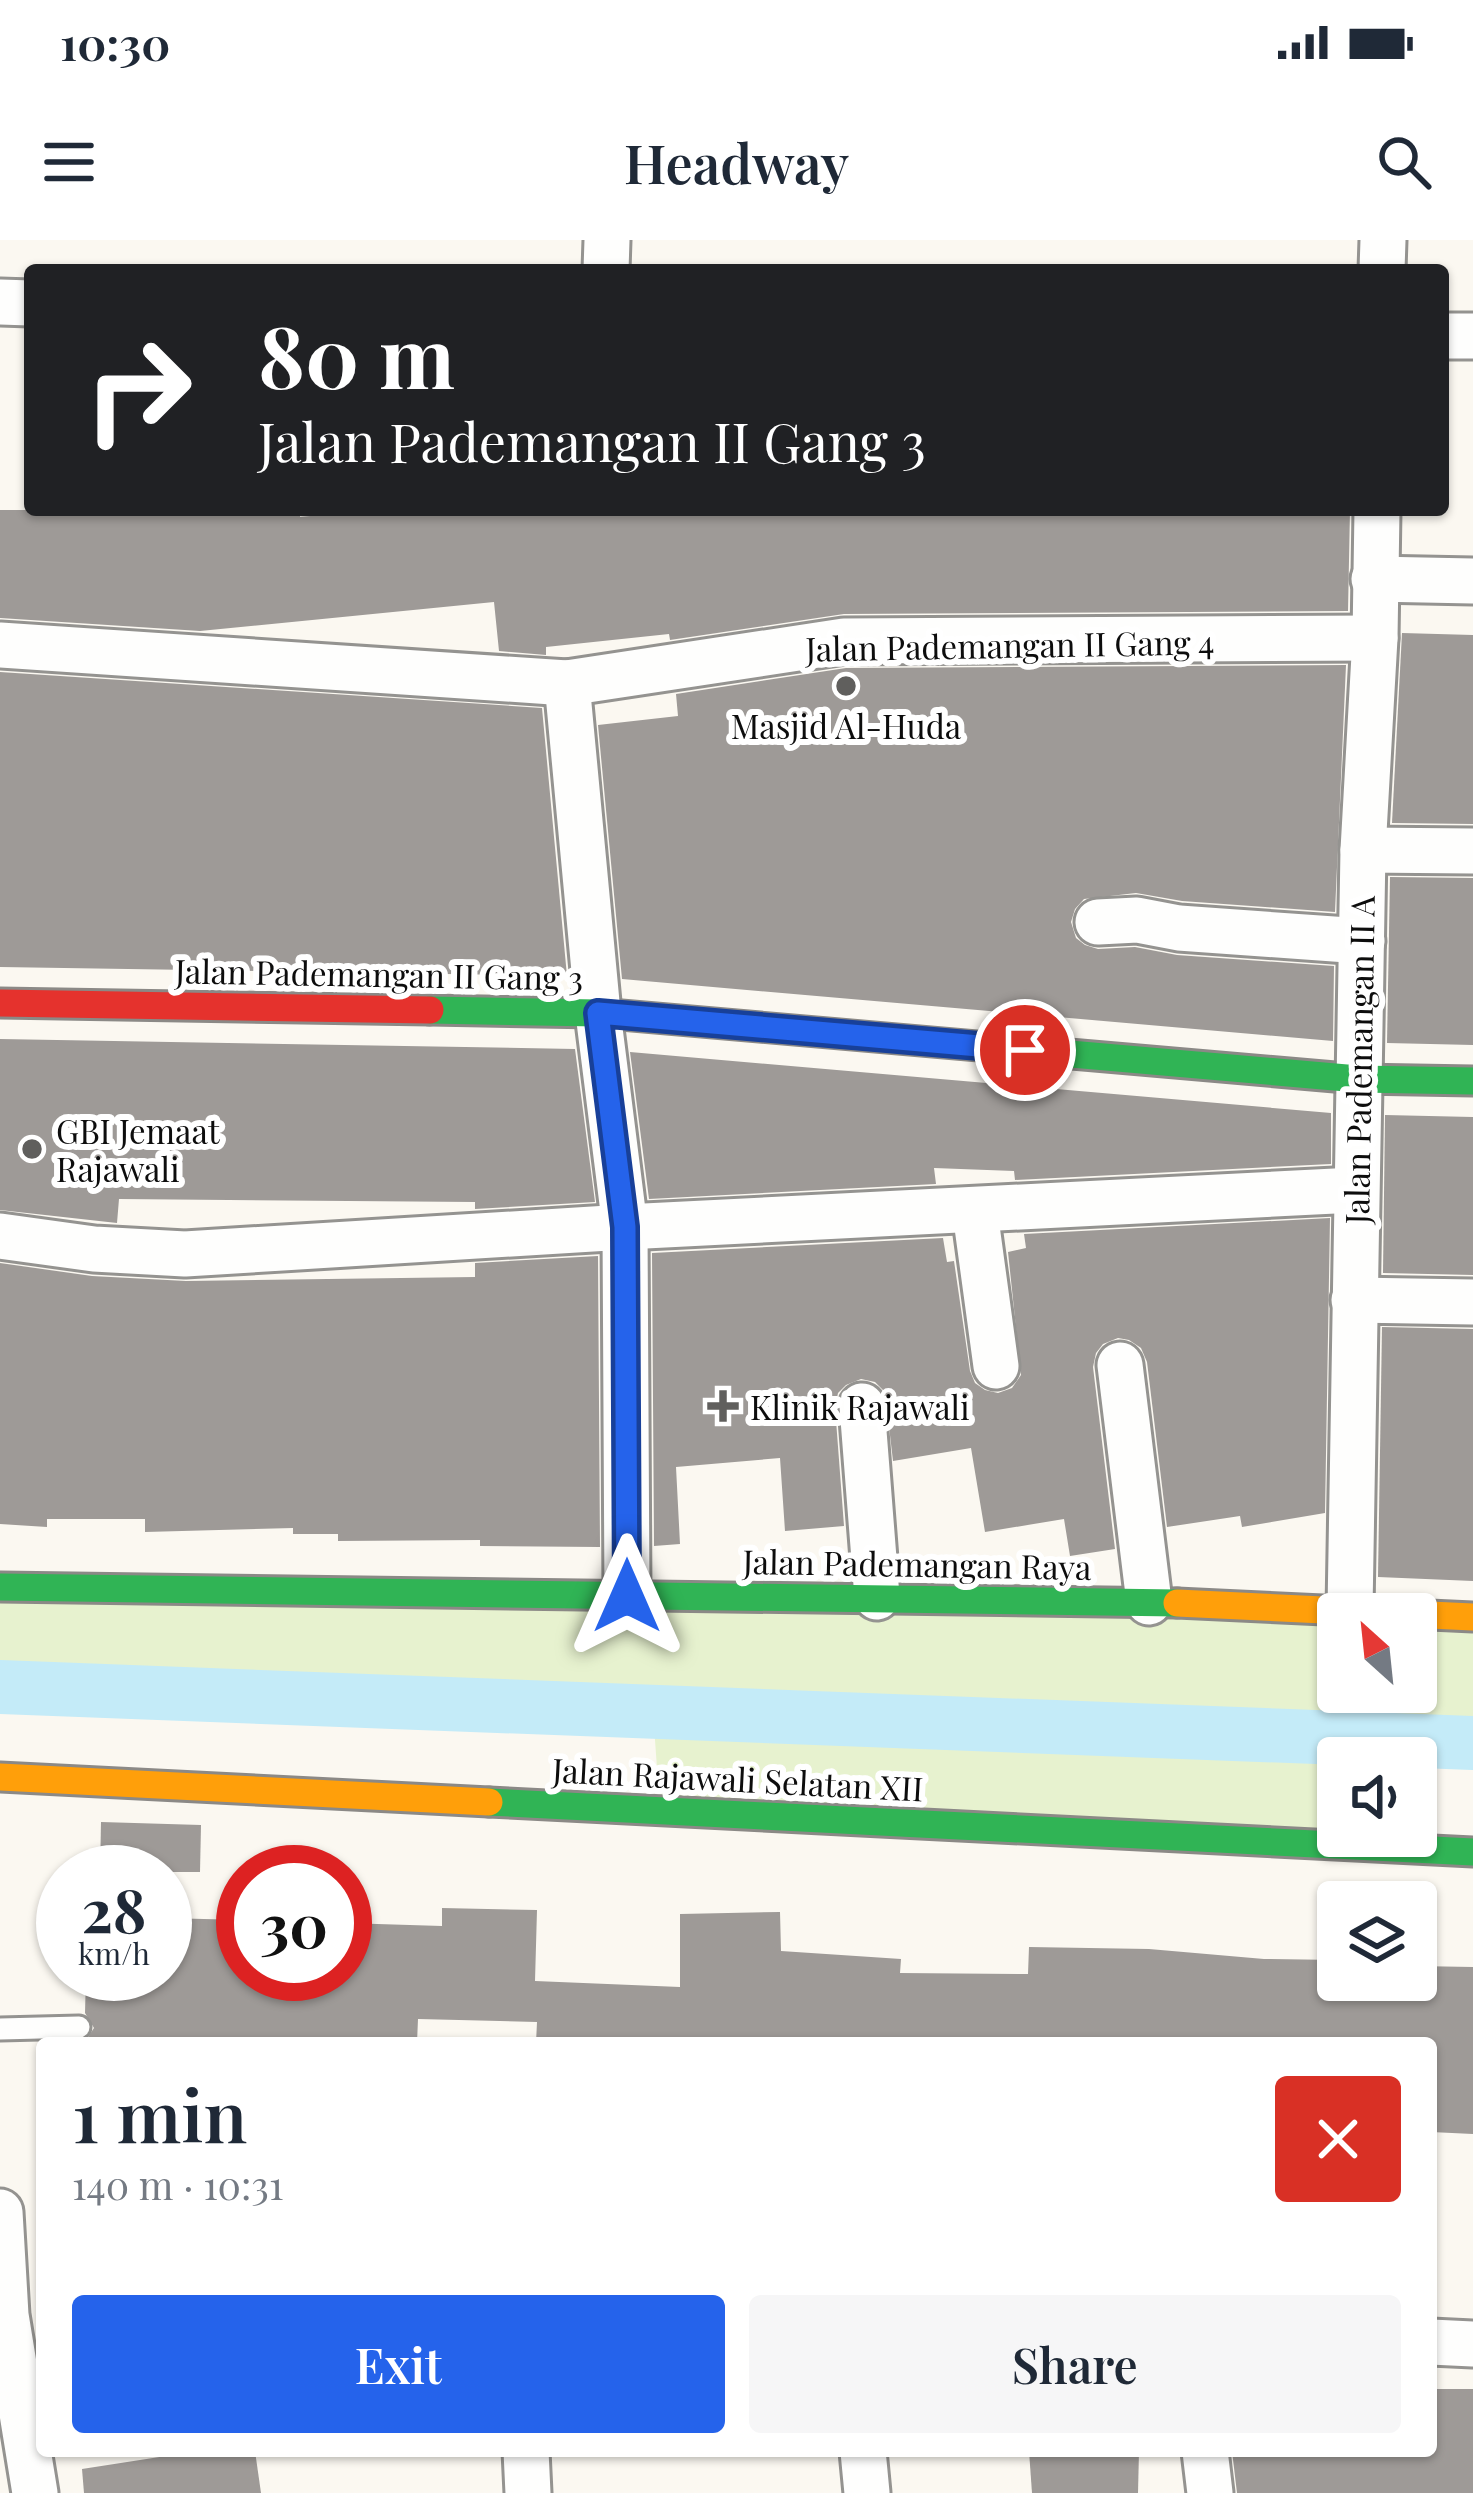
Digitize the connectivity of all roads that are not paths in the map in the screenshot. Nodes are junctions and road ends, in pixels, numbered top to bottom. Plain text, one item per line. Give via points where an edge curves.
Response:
1 (1377, 516) edge
2 (1374, 579) junction
3 (1473, 581) edge
4 (1375, 638) junction
5 (0, 646) edge
6 (567, 683) junction
7 (1363, 850) junction
8 (1473, 851) edge
9 (1098, 922) dead end
10 (1362, 941) junction
11 (0, 1003) edge
12 (598, 1013) junction
13 (1358, 1079) junction
14 (1473, 1081) edge
15 (1355, 1190) junction
16 (975, 1212) junction
17 (625, 1227) junction
18 (0, 1236) edge
19 (1354, 1300) junction
20 (1473, 1302) edge
21 (1120, 1365) dead end
22 (996, 1366) dead end
23 (862, 1406) dead end
24 (0, 1588) edge
25 (1350, 1593) edge
26 (627, 1596) junction
27 (877, 1597) junction
28 (1149, 1602) junction
29 (1317, 1609) edge
30 (1437, 1615) edge
31 (1473, 1617) edge
32 (0, 1777) edge
33 (1473, 1852) edge
34 (79, 2027) dead end
35 (0, 2029) edge
36 (0, 2212) edge
37 (24, 2313) edge
38 (1437, 2342) edge
39 (1473, 2344) edge
40 (526, 2457) edge
41 (864, 2457) edge
42 (1206, 2457) edge
43 (34, 2493) edge
44 (528, 2493) edge
45 (867, 2493) edge
46 (1210, 2493) edge

1 - 2 street, Jalan Pademangan II A
2 - 3 street
2 - 4 street, Jalan Pademangan II A
4 - 6 street, Jalan Pademangan II Gang 4 via 844,641
4 - 7 street, Jalan Pademangan II A
5 - 6 street, Jalan Pademangan II Gang 4
6 - 12 street
7 - 8 street
7 - 10 street, Jalan Pademangan II A
9 - 10 street
10 - 13 street, Jalan Pademangan II A
11 - 12 street, Jalan Pademangan II Gang 3
12 - 13 street, Jalan Pademangan II Gang 3
12 - 17 street
13 - 14 street, Jalan Pademangan II Gang 3
13 - 15 street, Jalan Pademangan II A
15 - 16 street
15 - 19 street, Jalan Pademangan II A
16 - 17 street
16 - 22 street
17 - 18 street via 184,1255
17 - 26 street
19 - 20 street
19 - 25 street, Jalan Pademangan II A
21 - 28 street
23 - 27 street
24 - 26 street, Jalan Pademangan Raya
26 - 27 street, Jalan Pademangan Raya
27 - 28 street, Jalan Pademangan Raya
28 - 29 street, Jalan Pademangan Raya
30 - 31 street, Jalan Pademangan Raya
32 - 33 street, Jalan Rajawali Selatan XII
34 - 35 lane
36 - 37 street
37 - 43 street
38 - 39 street
40 - 44 street
41 - 45 street
42 - 46 street

